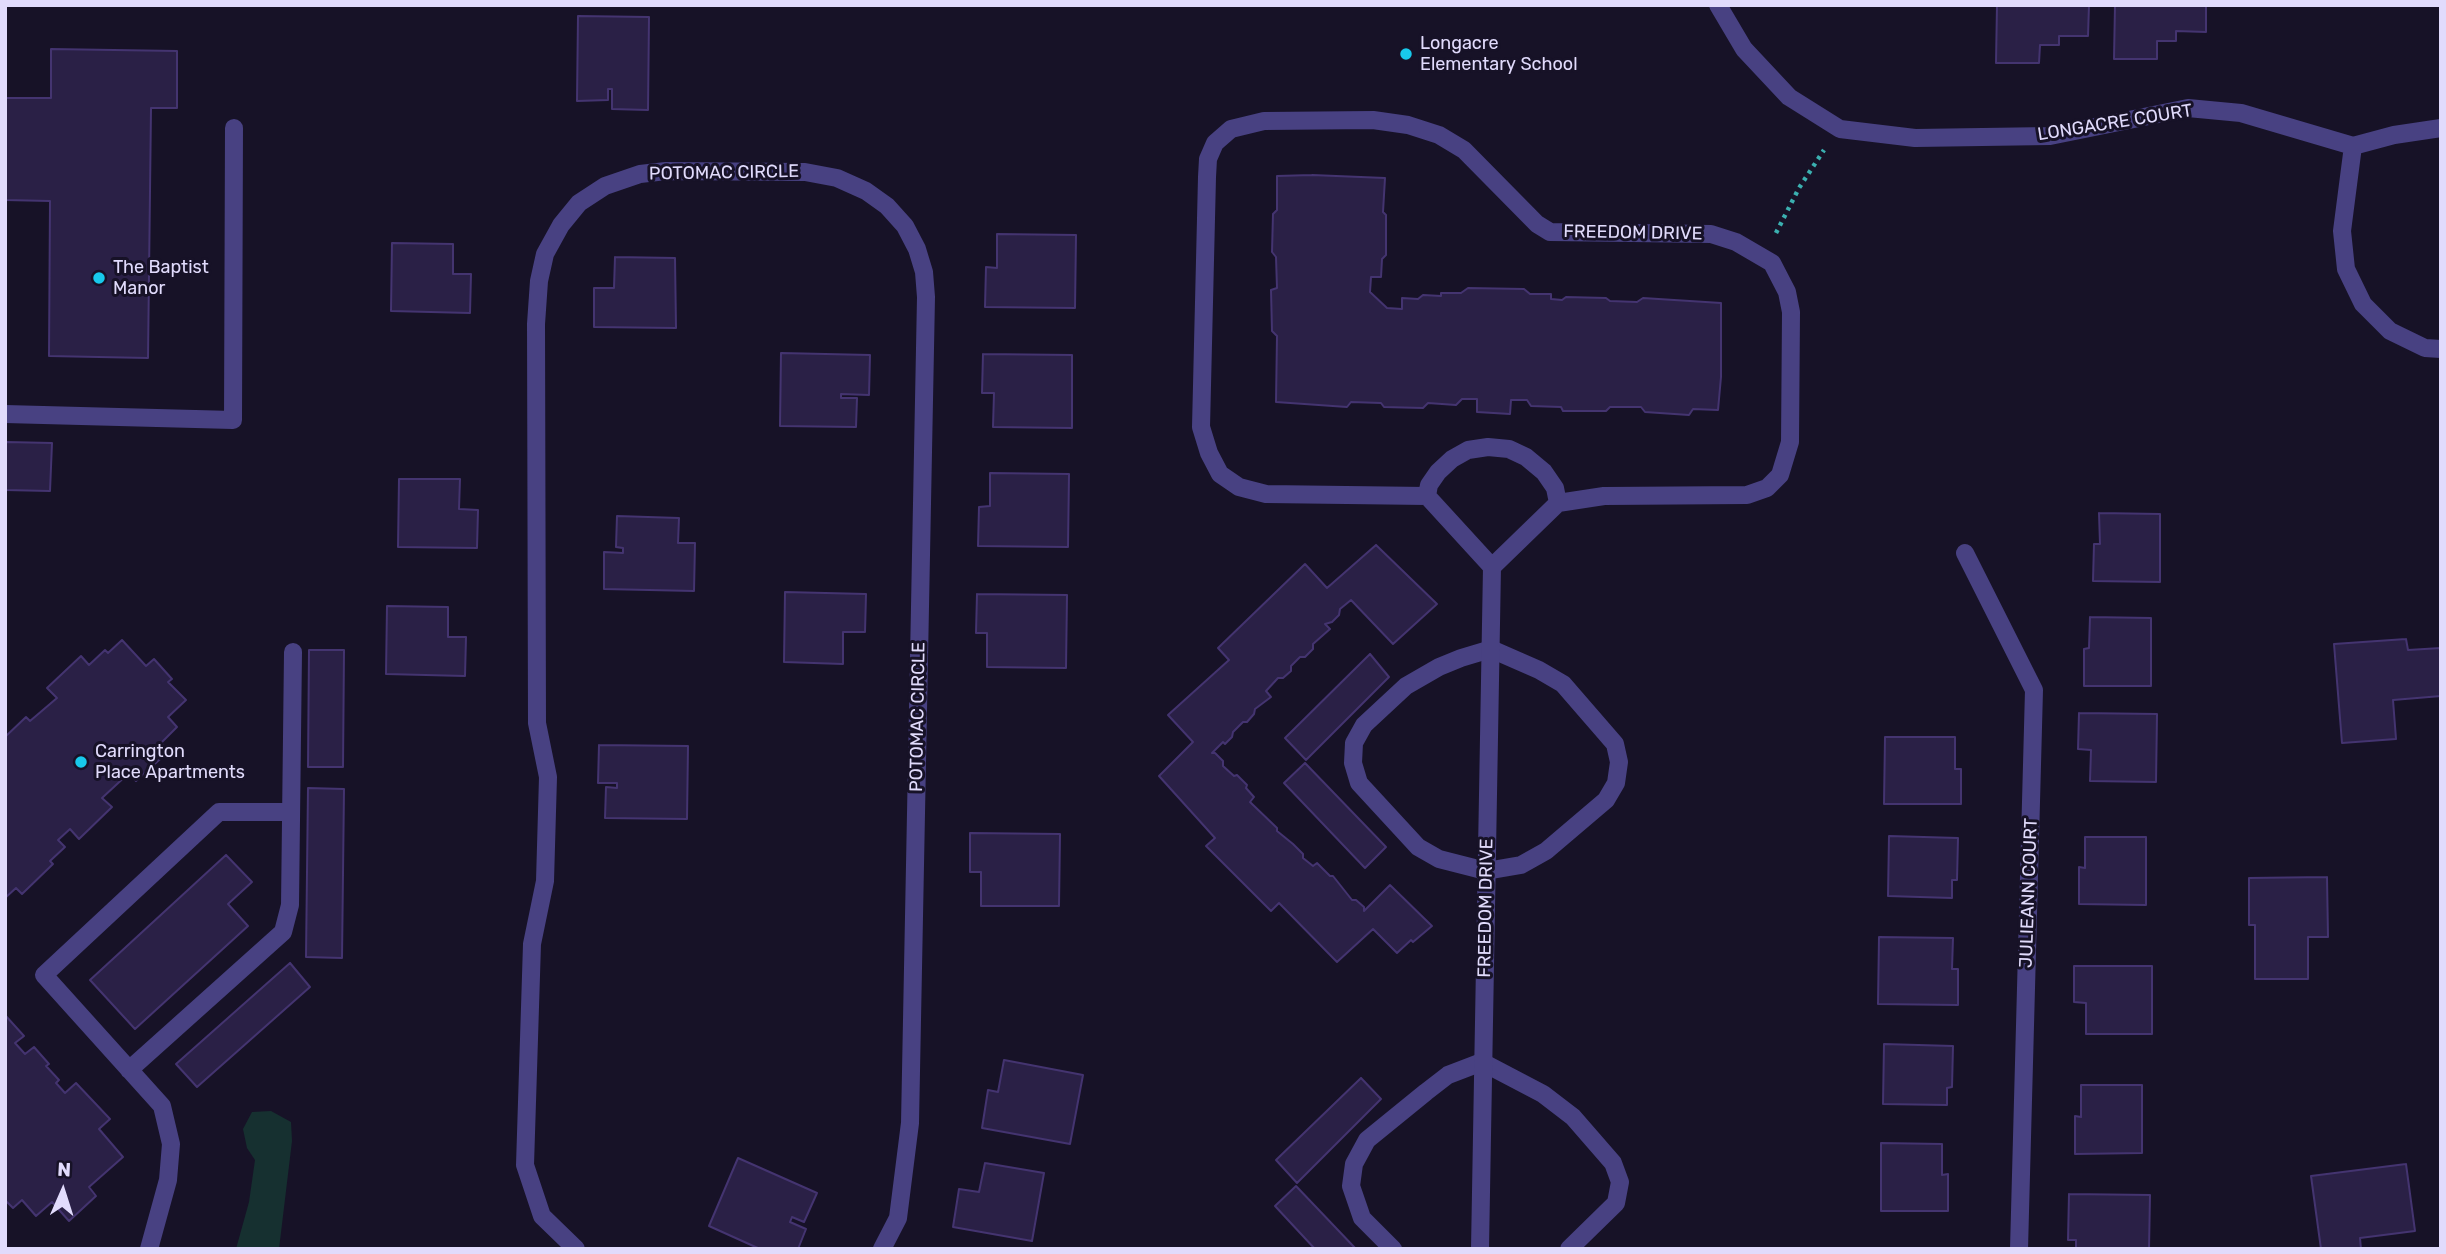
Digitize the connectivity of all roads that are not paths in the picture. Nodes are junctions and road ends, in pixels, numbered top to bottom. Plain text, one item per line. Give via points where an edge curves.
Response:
1 (1718, 5) edge
2 (234, 128) dead end
3 (2441, 128) edge
4 (2353, 146) junction
5 (2441, 349) edge
6 (5, 414) edge
7 (1427, 496) junction
8 (1558, 503) junction
9 (1965, 553) dead end
10 (1492, 566) junction
11 (1491, 649) junction
12 (293, 652) dead end
13 (291, 813) junction
14 (1486, 871) junction
15 (1482, 1062) junction
16 (129, 1070) junction
17 (149, 1249) edge
18 (576, 1249) edge
19 (882, 1249) edge
20 (1392, 1249) edge
21 (1480, 1249) edge
22 (1569, 1249) edge
23 (2019, 1249) edge

1 - 4 street, LONGACRE COURT via 1744,49 1789,97 1840,129 1915,138 2050,136 2189,108 2241,113
2 - 6 street via 233,420
3 - 4 street
4 - 5 street via 2342,231 2346,269 2362,304 2390,331 2425,348
7 - 8 street via 1429,485 1452,459 1488,447 1526,457 1544,472
7 - 8 street, FREEDOM DRIVE via 1266,494 1239,487 1220,474 1200,427 1207,177 1215,143 1231,129 1264,121 1373,120 1408,125 1439,135 1464,150 1550,232 1711,234 1736,242 1772,263 1787,292 1791,312 1790,442 1780,475 1767,488 1747,495 1604,496
7 - 10 street
8 - 10 street
9 - 23 street, JULIEANN COURT via 2034,690
10 - 11 street, FREEDOM DRIVE
11 - 14 street, FREEDOM DRIVE
11 - 14 street via 1563,684 1615,744 1619,762 1616,783 1606,800 1546,851 1521,865
11 - 14 street via 1439,667 1406,686 1364,725 1354,743 1353,763 1359,783 1418,847 1438,859
12 - 13 street
13 - 16 street via 290,905 283,932
13 - 16 street via 219,812 44,975
14 - 15 street, FREEDOM DRIVE
15 - 20 street via 1448,1075 1426,1092 1367,1140 1354,1164 1351,1186 1362,1218
15 - 21 street, FREEDOM DRIVE
15 - 22 street via 1543,1094 1573,1117 1613,1163 1620,1182 1616,1203
16 - 17 street via 162,1106 171,1144 168,1180
18 - 19 street, POTOMAC CIRCLE via 542,1216 525,1165 532,944 545,881 548,777 537,723 539,281 545,254 579,203 605,186 640,174 707,171 805,172 837,178 866,191 905,226 924,272 909,1123 898,1218

